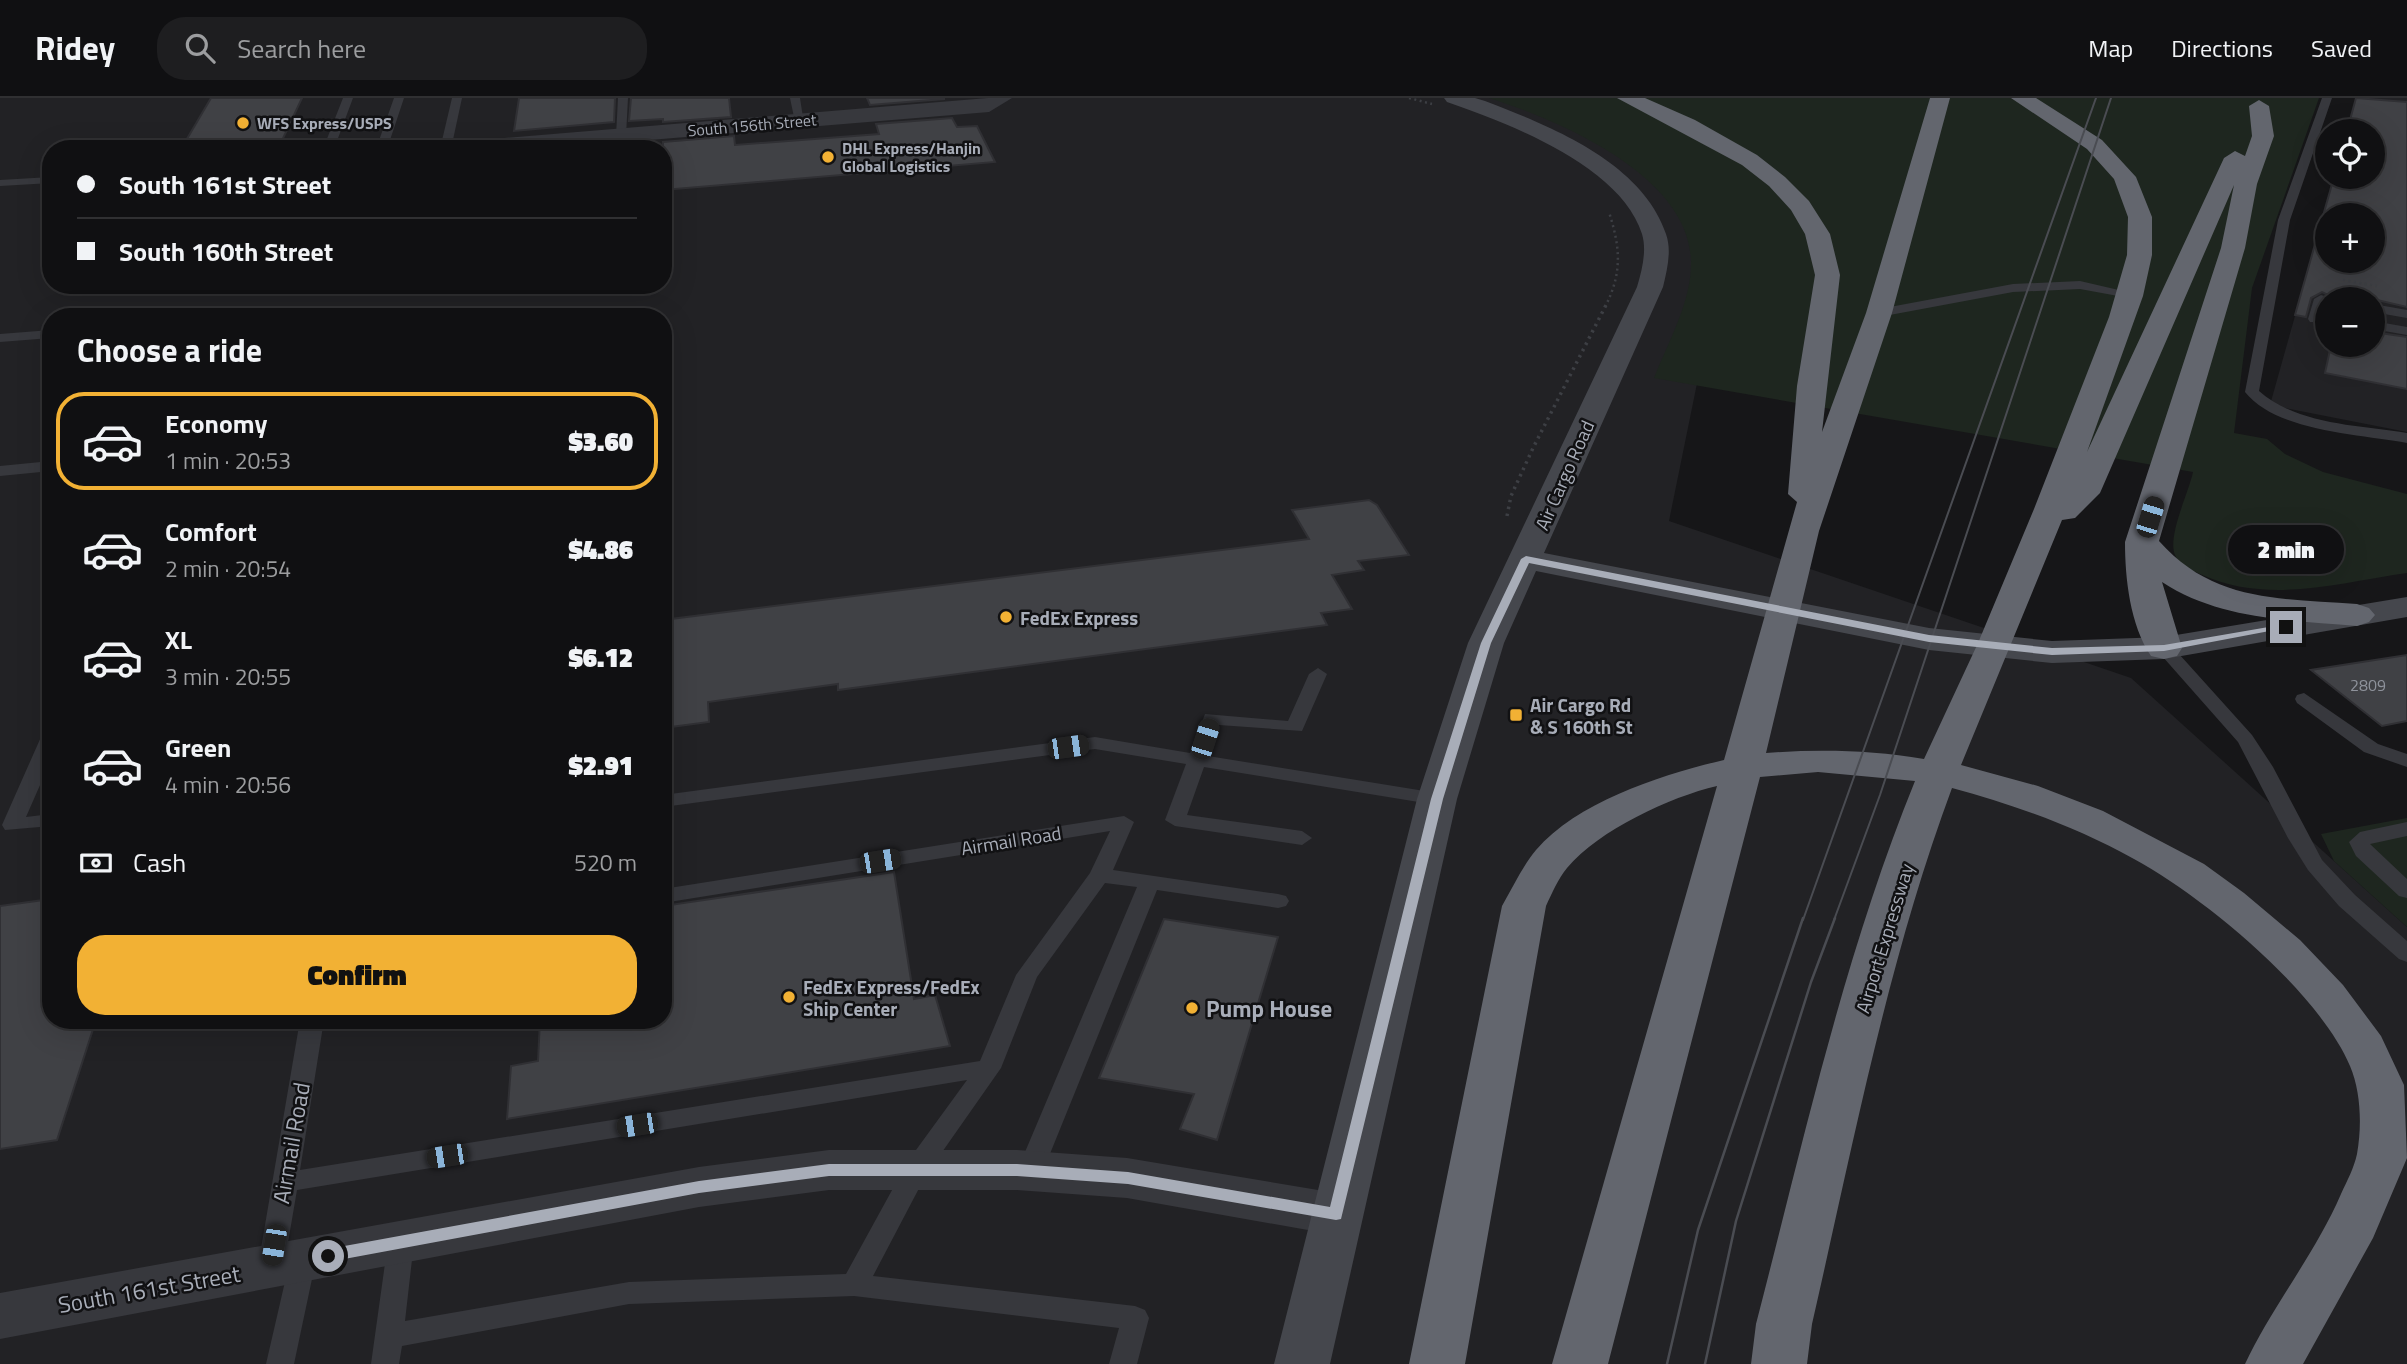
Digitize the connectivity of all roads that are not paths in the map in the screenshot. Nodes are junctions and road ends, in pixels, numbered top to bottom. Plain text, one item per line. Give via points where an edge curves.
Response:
1 (348, 98) edge
2 (399, 98) edge
3 (457, 98) edge
4 (623, 98) edge
5 (795, 98) edge
6 (1627, 98) edge
7 (1940, 98) edge
8 (2021, 98) edge
9 (2327, 98) edge
10 (988, 101) edge
11 (2261, 102) edge
12 (1448, 103) edge
13 (800, 122) junction
14 (621, 136) junction
15 (332, 140) edge
16 (385, 140) edge
17 (447, 140) edge
18 (571, 140) edge
19 (42, 181) edge
20 (0, 183) edge
21 (2129, 294) junction
22 (2385, 310) edge
23 (1879, 313) junction
24 (2407, 314) edge
25 (2385, 327) edge
26 (2407, 331) edge
27 (42, 335) edge
28 (0, 338) edge
29 (2407, 438) edge
30 (42, 467) edge
31 (0, 471) edge
32 (2045, 529) junction
33 (1803, 531) junction
34 (2142, 542) junction
35 (1526, 559) junction
36 (2407, 607) edge
37 (2357, 615) junction
38 (2164, 648) junction
39 (1318, 674) dead end
40 (2304, 699) dead end
41 (42, 757) edge
42 (1198, 760) junction
43 (2407, 761) edge
44 (1437, 799) junction
45 (672, 800) edge
46 (42, 821) edge
47 (2407, 829) edge
48 (1301, 838) dead end
49 (1100, 875) junction
50 (1150, 882) junction
51 (2407, 891) edge
52 (672, 895) edge
53 (1278, 901) dead end
54 (2407, 954) edge
55 (310, 1029) edge
56 (989, 1068) junction
57 (917, 1168) junction
58 (1030, 1171) junction
59 (285, 1182) junction
60 (1336, 1214) junction
61 (401, 1242) junction
62 (287, 1263) junction
63 (853, 1285) junction
64 (0, 1316) edge
65 (389, 1336) junction
66 (280, 1364) edge
67 (385, 1364) edge
68 (1123, 1364) edge
69 (1301, 1364) edge
70 (1437, 1364) edge
71 (1580, 1364) edge
72 (1779, 1364) edge
73 (2273, 1364) edge

1 - 15 lane
2 - 16 lane
3 - 17 lane
4 - 14 lane
5 - 13 lane
6 - 33 highway via 1738,151 1802,208 1818,233 1827,267 1807,413
7 - 23 highway
8 - 21 highway, Airport Expressway via 2082,133 2133,191 2141,243
9 - 29 lane via 2284,220 2252,392 2263,403 2294,416
10 - 13 street, South 156th Street
11 - 32 highway via 2084,493
11 - 34 highway via 2263,136 2246,184 2233,248
12 - 35 street, Air Cargo Road via 1542,132 1577,152 1610,176 1654,232 1657,259 1650,287
13 - 14 street, South 156th Street
14 - 18 street, South 156th Street
19 - 20 lane
21 - 23 lane via 2080,285 2013,288
21 - 32 highway, Airport Expressway
22 - 24 lane
23 - 33 highway
25 - 26 lane
27 - 28 lane
30 - 31 lane
32 - 72 highway, Airport Expressway via 1918,825 1855,1034 1784,1324
33 - 71 highway via 1712,885
34 - 37 highway via 2172,574 2212,595
34 - 38 highway via 2147,599
35 - 38 street via 1929,639 2052,652
35 - 44 street, Air Cargo Road via 1486,643
36 - 37 street
37 - 38 street
38 - 54 lane via 2254,752 2299,844 2325,879
39 - 42 lane via 1295,727 1212,718
40 - 43 lane via 2371,748
41 - 46 lane via 12,825
42 - 44 lane
42 - 45 lane via 1095,743
42 - 48 lane via 1175,820
44 - 60 street, Air Cargo Road
47 - 51 lane via 2359,842
49 - 50 lane
49 - 52 lane, Airmail Road via 1124,822
49 - 56 lane via 1027,975
50 - 53 lane
50 - 58 lane
55 - 59 lane, Airmail Road
56 - 57 lane
56 - 59 lane
57 - 58 street, South 161st Street
57 - 61 street, South 161st Street via 829,1170 699,1187
57 - 63 lane
58 - 60 street, South 161st Street via 1128,1178
59 - 62 lane, Airmail Road
60 - 69 street, Air Cargo Road
61 - 62 street, South 161st Street
61 - 65 lane
62 - 64 street, South 161st Street
62 - 66 lane, Airmail Road
63 - 65 lane via 629,1293
63 - 68 lane via 1135,1318
65 - 67 lane
70 - 73 highway via 1524,906 1554,856 1594,825 1641,798 1703,775 1764,764 1840,761 1931,770 2068,810 2150,850 2244,917 2275,941 2328,996 2367,1053 2383,1099 2382,1158 2350,1238

